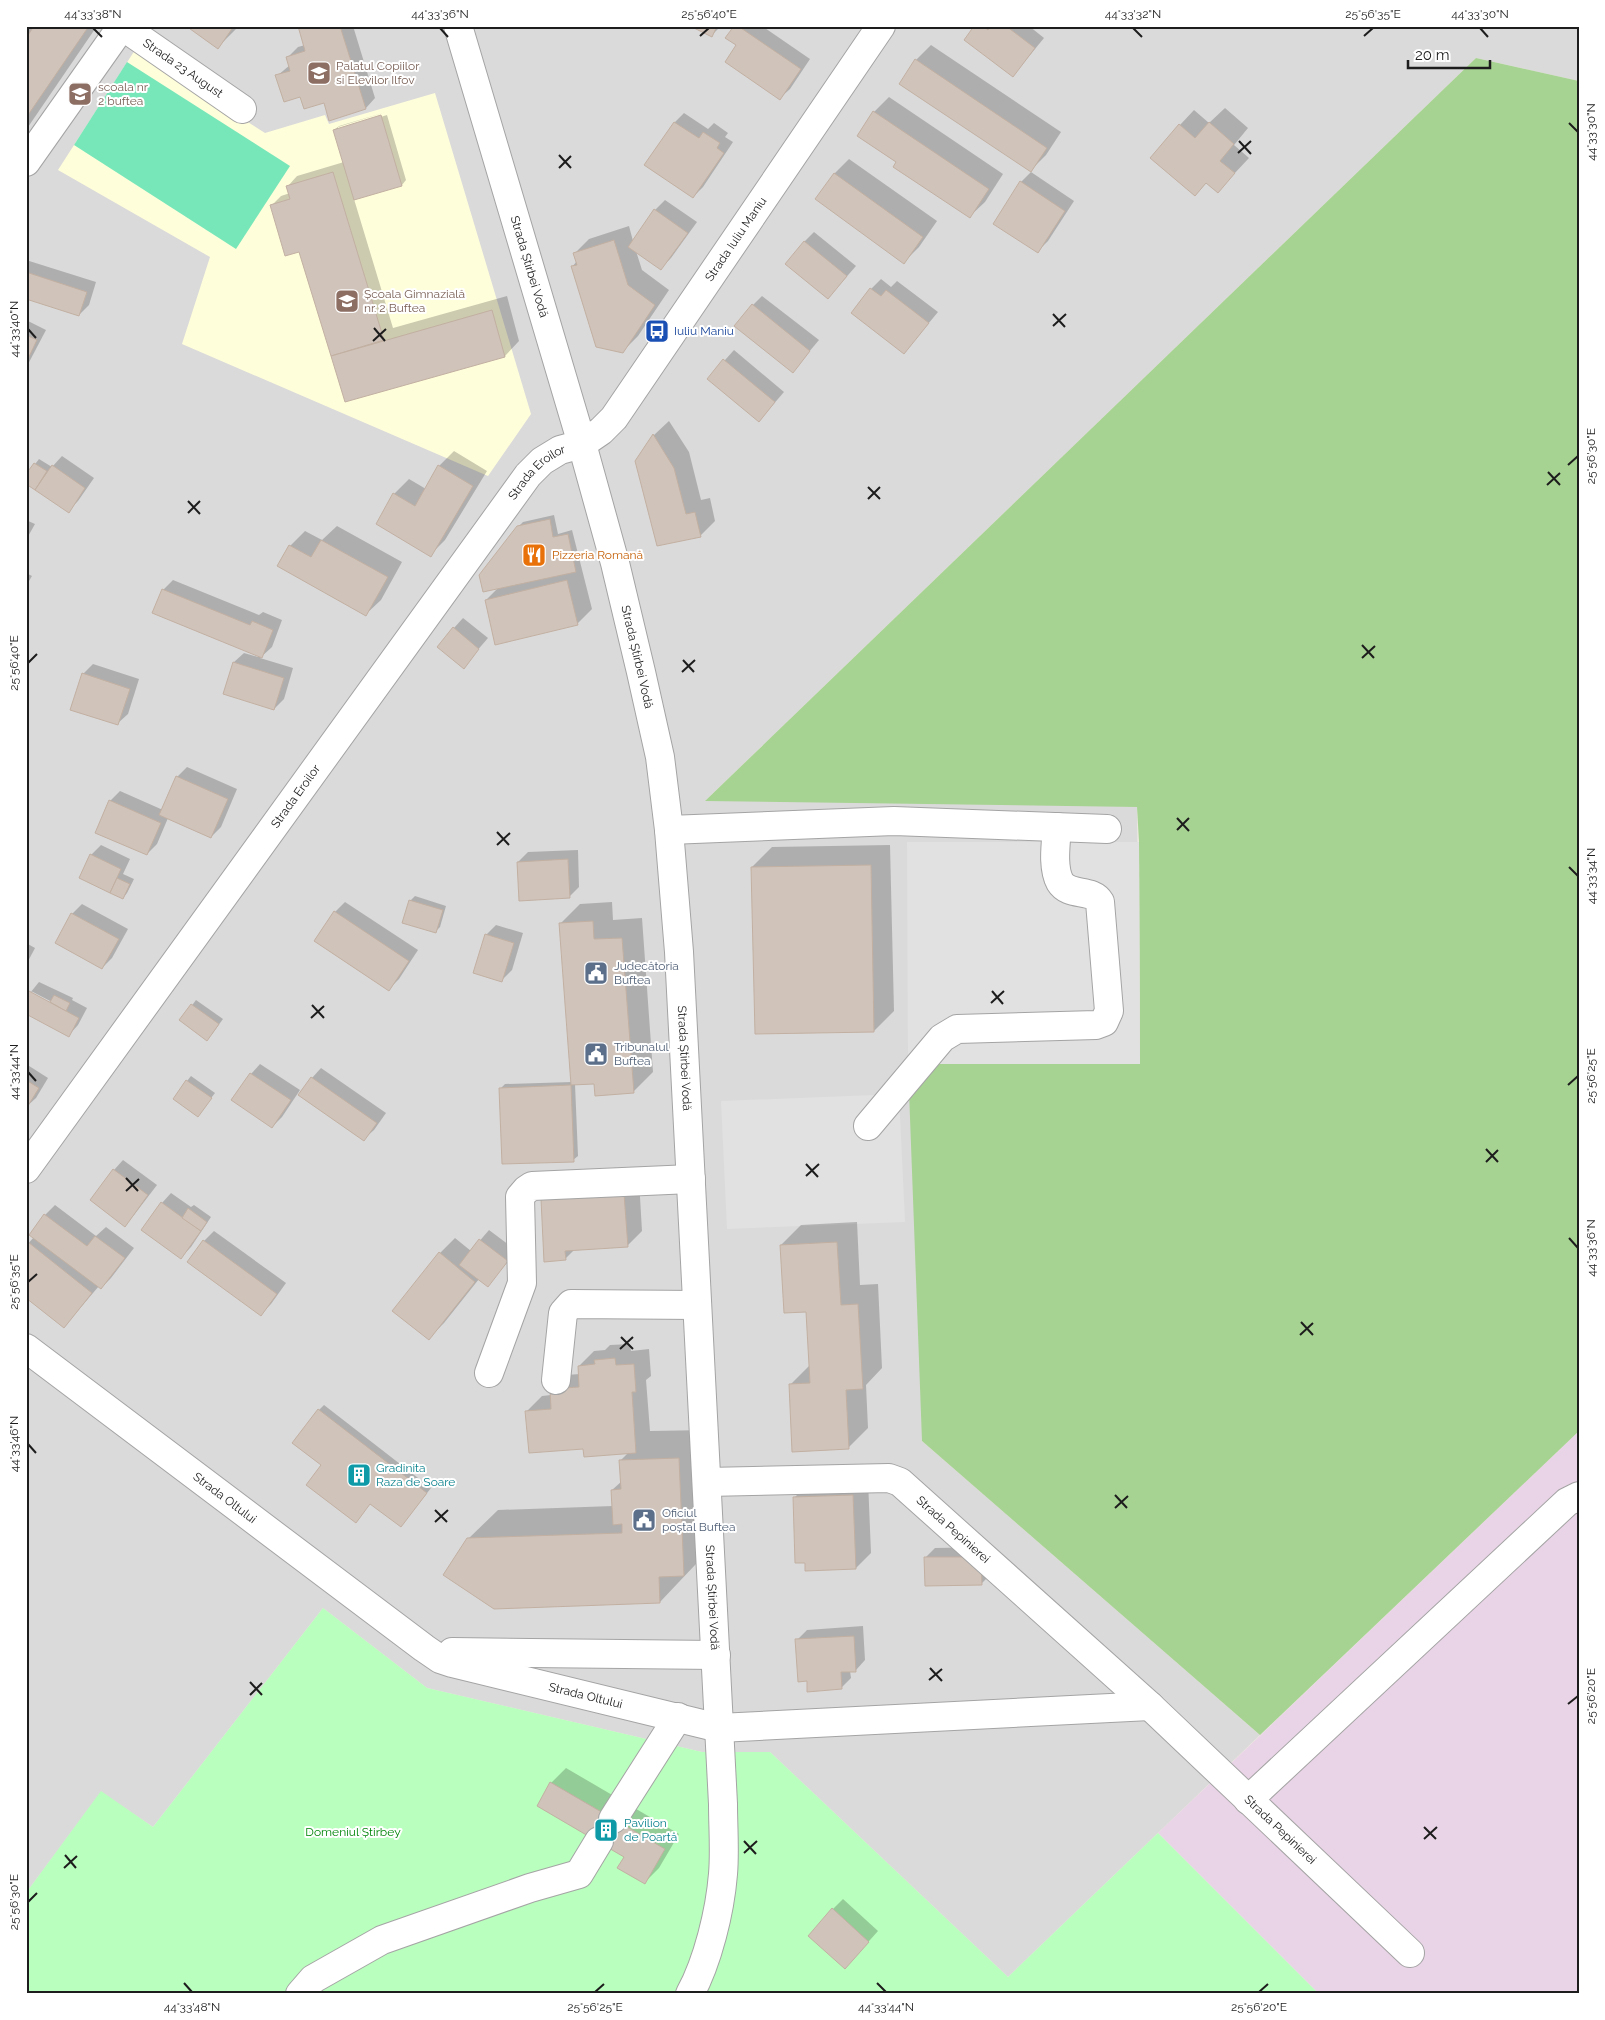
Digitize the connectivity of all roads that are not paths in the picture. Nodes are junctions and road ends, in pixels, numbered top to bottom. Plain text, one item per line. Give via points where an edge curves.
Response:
1 (122, 26) edge
2 (458, 26) edge
3 (882, 26) edge
4 (242, 109) dead end
5 (26, 162) edge
6 (582, 444) junction
7 (1057, 828) junction
8 (1107, 829) dead end
9 (669, 830) junction
10 (868, 1126) dead end
11 (26, 1169) edge
12 (691, 1179) junction
13 (697, 1305) junction
14 (26, 1348) edge
15 (490, 1373) dead end
16 (556, 1380) dead end
17 (706, 1482) junction
18 (1579, 1496) edge
19 (424, 1648) junction
20 (716, 1655) junction
21 (1150, 1706) junction
22 (678, 1718) junction
23 (719, 1728) junction
24 (1248, 1800) junction
25 (613, 1819) dead end
26 (599, 1841) dead end
27 (1410, 1953) dead end
28 (300, 1994) edge
29 (690, 1994) edge

1 - 4 street, Strada 23 August
1 - 5 street, Strada 23 August
2 - 6 street, Strada Știrbei Vodă
3 - 6 street, Strada Iuliu Maniu via 614,418
6 - 9 street, Strada Știrbei Vodă via 641,672 660,757
6 - 11 street, Strada Eroilor via 560,450 528,475
7 - 8 street
7 - 9 street via 894,821
7 - 10 street via 1056,868 1060,882 1068,890 1092,895 1100,902 1109,1011 1104,1022 1096,1026 957,1029 942,1038
9 - 12 street, Strada Știrbei Vodă
12 - 13 street, Strada Știrbei Vodă
12 - 15 street via 532,1186 526,1190 520,1197 522,1283
13 - 16 street via 571,1304 563,1313
13 - 17 street, Strada Știrbei Vodă
14 - 19 street, Strada Oltului
17 - 20 street, Strada Știrbei Vodă
17 - 21 street, Strada Pepinierei via 888,1478 900,1482
18 - 24 street via 1567,1502
19 - 20 street, Strada Oltului via 438,1651
19 - 22 street, Strada Oltului via 452,1663
20 - 23 street, Strada Știrbei Vodă
21 - 23 street
21 - 24 street, Strada Pepinierei
22 - 23 street, Strada Oltului
22 - 25 street
23 - 29 street, Strada Știrbei Vodă via 723,1874 708,1947
24 - 27 street, Strada Pepinierei
26 - 28 street via 578,1874 382,1940 313,1979

